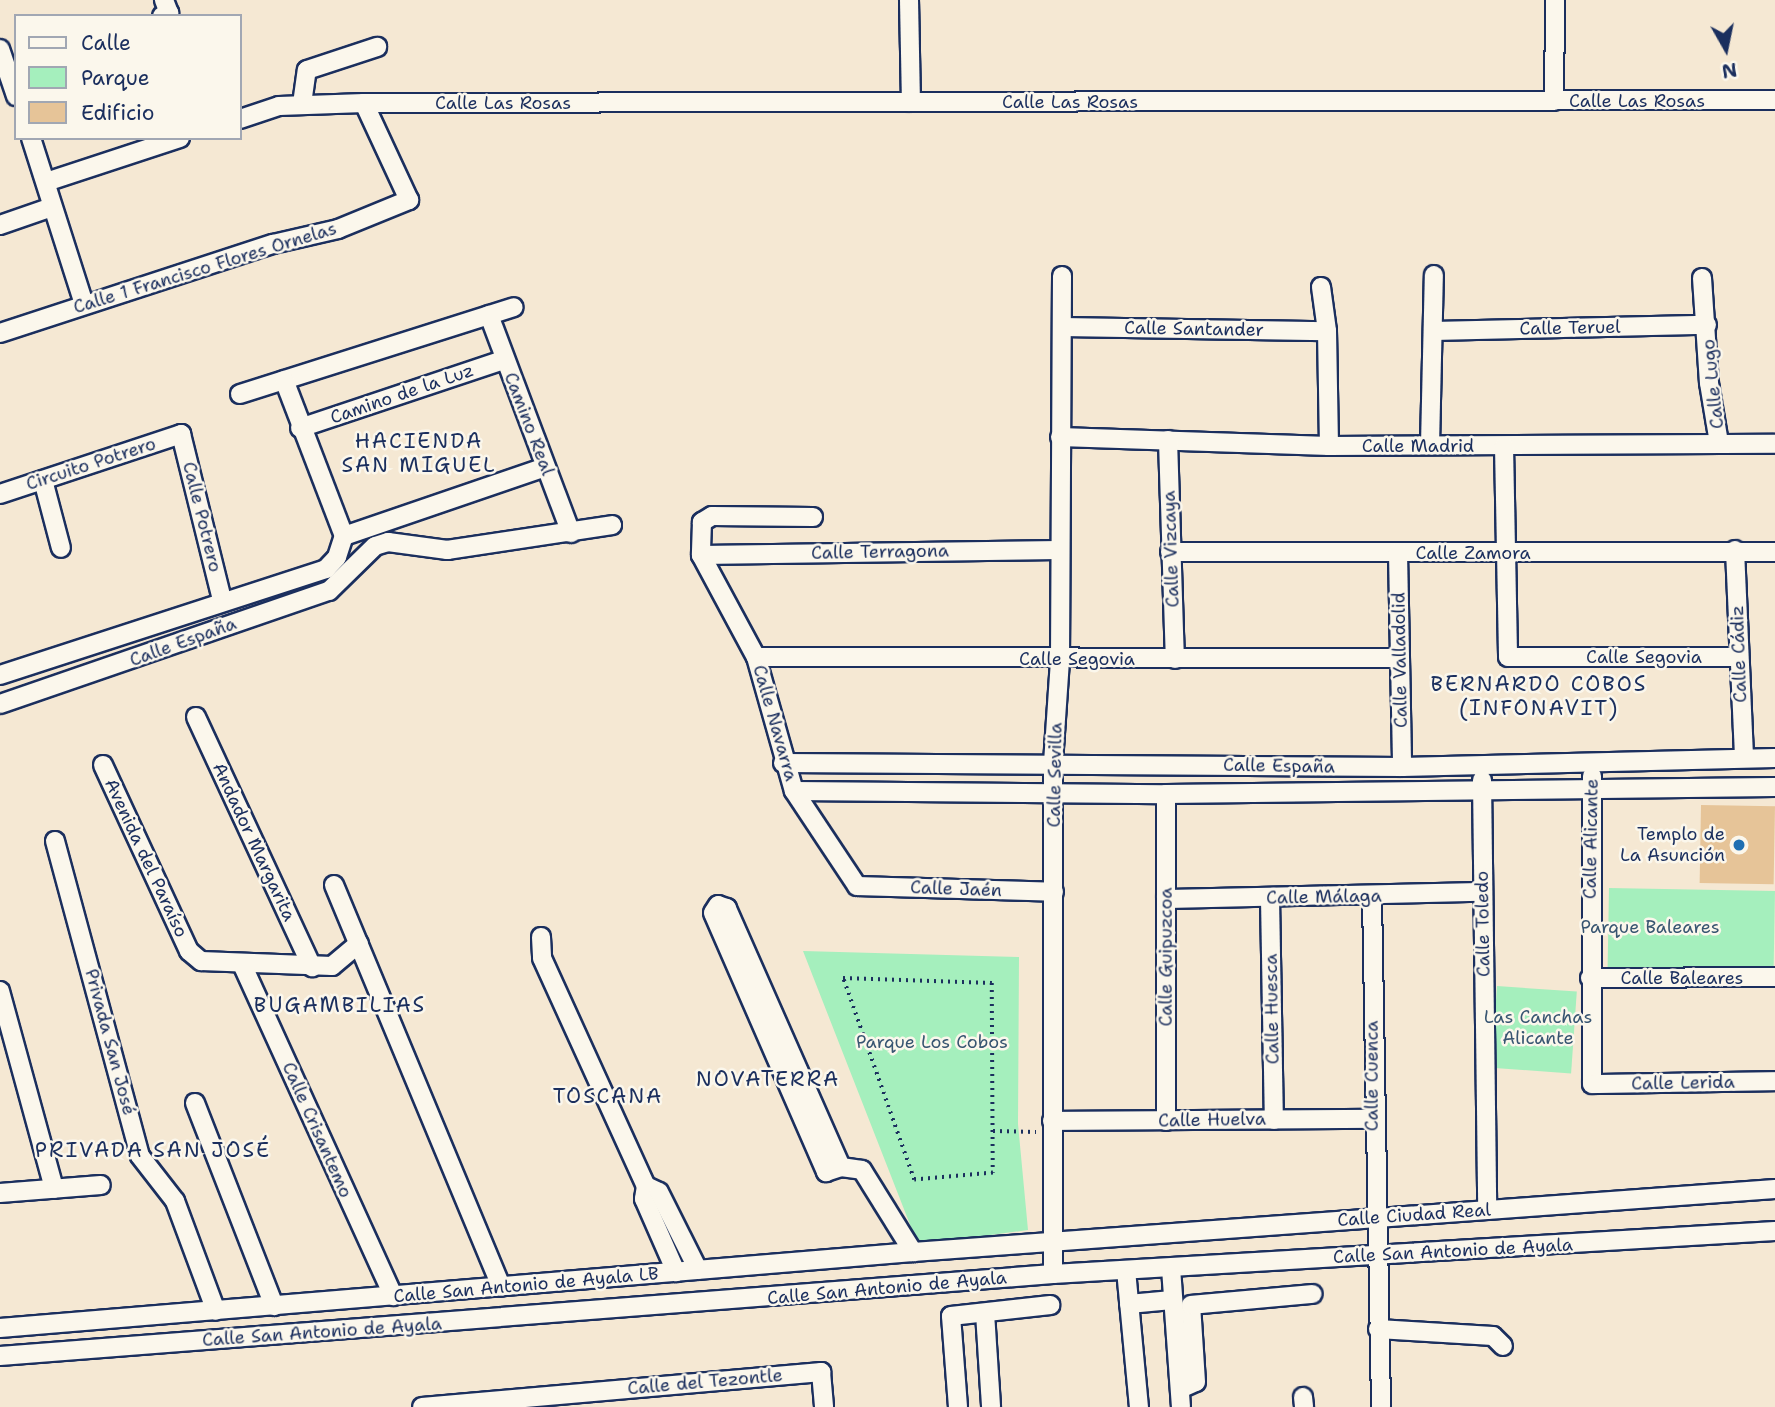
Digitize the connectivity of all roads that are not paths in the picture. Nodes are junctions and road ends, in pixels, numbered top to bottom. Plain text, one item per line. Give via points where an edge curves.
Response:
1 (909, 0) edge
2 (1555, 0) edge
3 (377, 47) dead end
4 (0, 50) edge
5 (8, 70) edge
6 (14, 90) edge
7 (1775, 100) edge
8 (1554, 101) junction
9 (911, 102) junction
10 (364, 103) junction
11 (302, 104) junction
12 (242, 117) edge
13 (32, 140) edge
14 (174, 140) edge
15 (46, 182) junction
16 (52, 207) junction
17 (0, 225) edge
18 (1434, 275) dead end
19 (1062, 276) dead end
20 (1702, 278) dead end
21 (1321, 287) dead end
22 (84, 304) junction
23 (514, 307) dead end
24 (489, 315) junction
25 (1707, 325) junction
26 (1062, 327) junction
27 (1327, 331) junction
28 (1433, 331) junction
29 (0, 333) edge
30 (503, 359) junction
31 (284, 380) junction
32 (240, 394) dead end
33 (300, 428) junction
34 (181, 434) joint
35 (1060, 437) junction
36 (1168, 440) junction
37 (1719, 443) junction
38 (1775, 444) edge
39 (1430, 445) junction
40 (1329, 446) junction
41 (1504, 446) junction
42 (545, 467) junction
43 (43, 480) junction
44 (0, 494) edge
45 (813, 517) dead end
46 (382, 523) junction
47 (612, 526) dead end
48 (571, 533) junction
49 (344, 536) junction
50 (388, 542) junction
51 (61, 548) dead end
52 (1059, 550) junction
53 (1735, 550) junction
54 (1170, 552) junction
55 (1775, 552) edge
56 (1398, 553) junction
57 (1506, 554) junction
58 (701, 555) junction
59 (222, 600) junction
60 (756, 657) junction
61 (1738, 657) junction
62 (1398, 658) junction
63 (1060, 659) junction
64 (1175, 659) junction
65 (0, 675) edge
66 (0, 704) edge
67 (196, 717) dead end
68 (1744, 758) junction
69 (1775, 758) edge
70 (1592, 762) junction
71 (783, 763) junction
72 (1053, 763) junction
73 (103, 765) dead end
74 (1482, 765) junction
75 (1402, 767) junction
76 (1592, 787) junction
77 (1775, 787) edge
78 (1055, 790) junction
79 (1482, 790) junction
80 (794, 791) junction
81 (1166, 794) junction
82 (55, 841) dead end
83 (334, 885) dead end
84 (858, 886) joint
85 (1054, 892) junction
86 (1482, 892) junction
87 (1372, 896) junction
88 (1270, 898) junction
89 (1166, 899) junction
90 (541, 937) dead end
91 (359, 943) junction
92 (242, 964) junction
93 (312, 967) junction
94 (1775, 977) edge
95 (1590, 978) junction
96 (0, 991) edge
97 (766, 1015) junction
98 (1775, 1081) edge
99 (1592, 1084) joint
100 (195, 1103) dead end
101 (1372, 1119) junction
102 (1274, 1120) junction
103 (1166, 1121) junction
104 (1052, 1127) junction
105 (101, 1185) dead end
106 (646, 1186) junction
107 (54, 1189) junction
108 (1775, 1189) edge
109 (0, 1193) edge
110 (1487, 1210) junction
111 (1375, 1218) junction
112 (1775, 1231) edge
113 (1052, 1243) junction
114 (913, 1252) junction
115 (1375, 1256) junction
116 (742, 1266) junction
117 (1171, 1268) junction
118 (698, 1270) junction
119 (1126, 1270) junction
120 (676, 1272) junction
121 (1053, 1274) junction
122 (501, 1287) junction
123 (1313, 1294) dead end
124 (393, 1296) junction
125 (743, 1299) junction
126 (1172, 1300) junction
127 (315, 1302) junction
128 (1129, 1304) junction
129 (1051, 1305) dead end
130 (274, 1306) junction
131 (216, 1311) junction
132 (985, 1313) junction
133 (144, 1317) junction
134 (0, 1328) edge
135 (1378, 1329) junction
136 (317, 1333) junction
137 (145, 1345) junction
138 (1503, 1346) dead end
139 (0, 1356) edge
140 (1180, 1398) edge
141 (422, 1407) edge
142 (824, 1407) edge
143 (958, 1407) edge
144 (991, 1407) edge
145 (1139, 1407) edge
146 (1381, 1407) edge

1 - 9 street
2 - 8 street
3 - 11 street via 307,70
4 - 5 street
5 - 6 street
7 - 8 street, Calle Las Rosas
8 - 9 street, Calle Las Rosas
9 - 10 street, Calle Las Rosas
10 - 11 street, Calle Las Rosas
10 - 22 street, Calle 1 Francisco Flores Ornelas via 409,200 338,229 274,244
11 - 12 street, Calle Las Rosas
13 - 15 street
14 - 15 street
15 - 16 street
16 - 17 street
16 - 22 street
18 - 28 street
19 - 26 street, Calle Sevilla
20 - 25 street, Calle Lugo
21 - 27 street
22 - 29 street, Calle 1 Francisco Flores Ornelas
23 - 24 street
24 - 30 street, Camino Real
24 - 31 street
25 - 28 street, Calle Teruel
25 - 37 street, Calle Lugo via 1709,383
26 - 27 street, Calle Santander
26 - 35 street, Calle Sevilla
27 - 40 street
28 - 39 street
30 - 33 street, Camino de la Luz
30 - 42 street, Camino Real
31 - 32 street
31 - 33 street
33 - 49 street
34 - 43 street, Circuito Potrero
34 - 59 street, Calle Potrero
35 - 36 street, Calle Madrid
35 - 52 street, Calle Sevilla
36 - 40 street, Calle Madrid
36 - 54 street, Calle Vizcaya
37 - 38 street, Calle Madrid
37 - 41 street, Calle Madrid
39 - 40 street, Calle Madrid
39 - 41 street, Calle Madrid
41 - 57 street
42 - 46 street
42 - 48 street, Camino Real
43 - 44 street, Circuito Potrero
43 - 51 street
45 - 58 street via 712,516 702,522
46 - 49 street
46 - 50 street
47 - 48 street
48 - 50 street via 447,550
49 - 59 street, Calle España via 337,557 326,569
50 - 66 street, Calle España via 374,546 329,591
52 - 58 street, Calle Terragona
52 - 63 street, Calle Sevilla
53 - 55 street, Calle Zamora
53 - 57 street, Calle Zamora
53 - 61 street, Calle Cádiz
54 - 56 street, Calle Zamora
54 - 64 street, Calle Vizcaya
56 - 57 street, Calle Zamora
56 - 62 street, Calle Valladolid
57 - 61 street, Calle Segovia via 1508,657
58 - 60 street, Calle Navarra
59 - 65 street, Calle España
60 - 63 street, Calle Segovia
60 - 71 street, Calle Navarra
61 - 68 street, Calle Cádiz
62 - 64 street, Calle Segovia
62 - 75 street, Calle Valladolid
63 - 64 street, Calle Segovia
63 - 72 street, Calle Sevilla
67 - 93 street, Andador Margarita
68 - 69 street, Calle España
68 - 70 street, Calle España
70 - 74 street, Calle España
70 - 76 street, Calle Alicante
71 - 72 street, Calle España
71 - 80 street, Calle Navarra
72 - 75 street, Calle España
72 - 78 street, Calle Sevilla
73 - 92 street, Avenida del Paraíso via 189,951 201,961
74 - 75 street, Calle España
74 - 79 street, Calle Toledo
76 - 77 street, Calle España
76 - 79 street, Calle España
76 - 95 street, Calle Alicante
78 - 80 street, Calle España
78 - 81 street, Calle España
78 - 85 street, Calle Sevilla
79 - 81 street, Calle España
79 - 86 street, Calle Toledo
80 - 84 street, Calle Navarra
81 - 89 street, Calle Guipuzcoa
82 - 131 street, Privada San José via 140,1156 175,1201
83 - 91 street
84 - 85 street, Calle Jaén
85 - 104 street, Calle Sevilla
86 - 87 street, Calle Málaga
86 - 110 street, Calle Toledo
87 - 88 street, Calle Málaga
87 - 101 street, Calle Cuenca
88 - 89 street, Calle Málaga
88 - 102 street, Calle Huesca
89 - 103 street, Calle Guipuzcoa
90 - 106 street via 542,958
91 - 93 street via 341,963
91 - 122 street
92 - 93 street
92 - 124 street, Calle Crisantemo
94 - 95 street, Calle Baleares
95 - 99 street, Calle Alicante
96 - 107 street
97 - 97 street via 727,908 718,905 713,913
97 - 114 street via 799,1088 826,1172 841,1167 862,1170
98 - 99 street, Calle Lerida
100 - 130 street
101 - 102 street, Calle Huelva
101 - 111 street, Calle Cuenca
102 - 103 street, Calle Huelva
103 - 104 street, Calle Huelva
104 - 113 street, Calle Sevilla
105 - 107 street
106 - 118 street via 659,1192
106 - 120 street via 644,1199
107 - 109 street
108 - 110 street, Calle Ciudad Real
110 - 111 street, Calle Ciudad Real
111 - 113 street, Calle Ciudad Real
111 - 115 street, Calle Cuenca
112 - 115 street, Calle San Antonio de Ayala
113 - 114 street, Calle San Antonio de Ayala LB
113 - 121 street, Calle Sevilla
114 - 116 street, Calle San Antonio de Ayala LB
115 - 117 street, Calle San Antonio de Ayala
115 - 135 street, Calle Cuenca
116 - 118 street, Calle San Antonio de Ayala LB
116 - 125 street
117 - 119 street, Calle San Antonio de Ayala
117 - 126 street
118 - 120 street, Calle San Antonio de Ayala LB
119 - 121 street, Calle San Antonio de Ayala
119 - 128 street
120 - 122 street, Calle San Antonio de Ayala LB
121 - 125 street, Calle San Antonio de Ayala
122 - 124 street, Calle San Antonio de Ayala LB
123 - 140 street via 1191,1305 1196,1382
124 - 127 street, Calle San Antonio de Ayala LB
125 - 136 street, Calle San Antonio de Ayala
126 - 128 street
126 - 140 street
127 - 130 street, Calle San Antonio de Ayala LB
127 - 136 street
128 - 145 street
129 - 132 street
130 - 131 street, Calle San Antonio de Ayala LB
131 - 133 street, Calle San Antonio de Ayala LB
132 - 143 street via 951,1317
132 - 144 street
133 - 134 street, Calle San Antonio de Ayala LB
133 - 137 street
135 - 138 street via 1493,1336
135 - 146 street, Calle Cuenca
136 - 137 street, Calle San Antonio de Ayala
137 - 139 street, Calle San Antonio de Ayala
141 - 142 street, Calle del Tezontle via 821,1372

